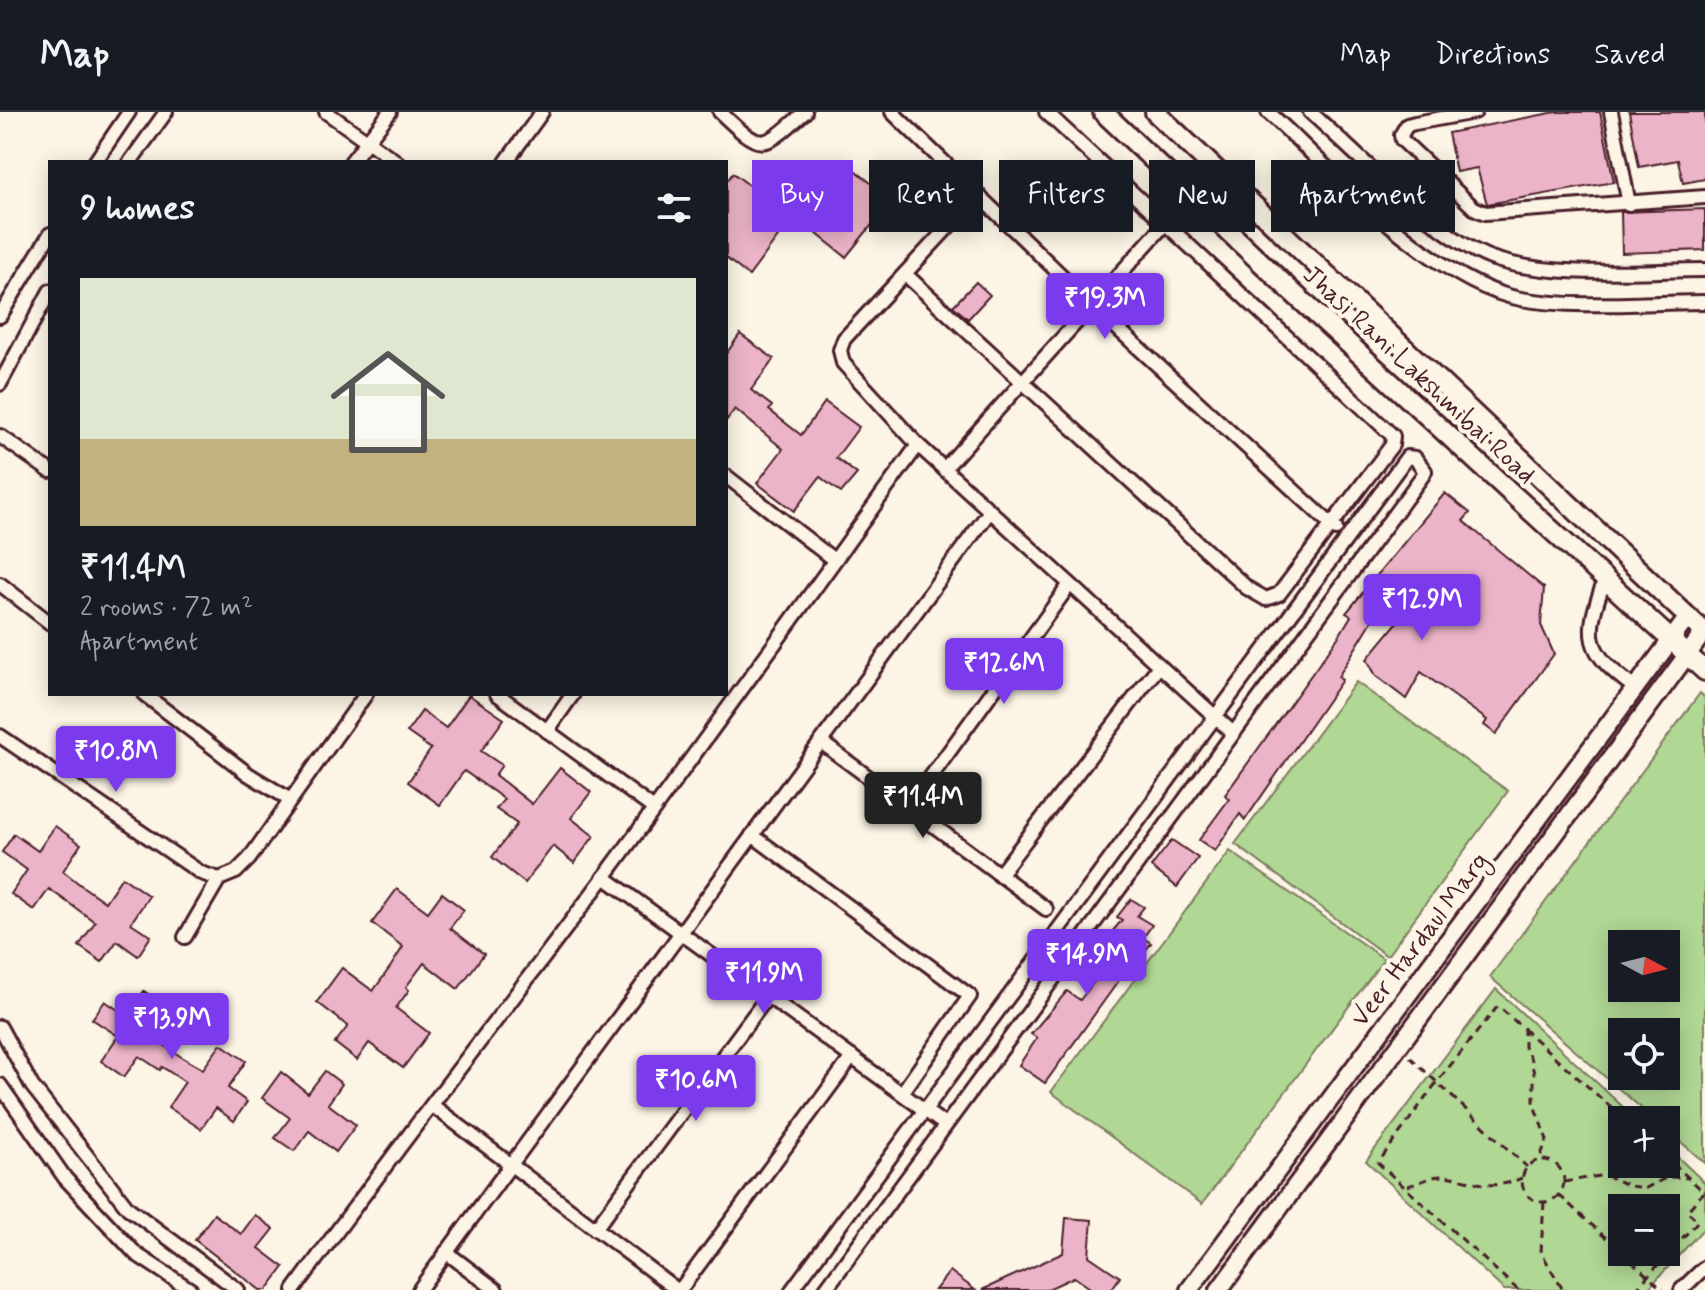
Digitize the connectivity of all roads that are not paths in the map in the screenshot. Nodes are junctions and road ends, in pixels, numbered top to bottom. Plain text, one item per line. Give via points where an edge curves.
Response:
1 (129, 112) edge
2 (166, 112) edge
3 (326, 112) edge
4 (390, 112) edge
5 (542, 112) edge
6 (720, 112) edge
7 (805, 112) edge
8 (893, 112) edge
9 (1046, 112) edge
10 (1103, 112) edge
11 (1155, 112) edge
12 (1268, 112) edge
13 (1310, 112) edge
14 (1475, 112) edge
15 (1611, 112) edge
16 (366, 141) junction
17 (96, 160) edge
18 (131, 160) edge
19 (352, 160) edge
20 (394, 160) edge
21 (507, 160) edge
22 (942, 160) edge
23 (1705, 197) edge
24 (983, 200) edge
25 (1629, 204) junction
26 (1149, 211) edge
27 (944, 232) edge
28 (1158, 232) edge
29 (1172, 232) edge
30 (48, 237) edge
31 (1705, 270) edge
32 (905, 274) junction
33 (48, 295) edge
34 (1705, 302) edge
35 (1092, 305) junction
36 (0, 316) edge
37 (1021, 381) junction
38 (0, 384) edge
39 (0, 438) edge
40 (918, 445) junction
41 (944, 469) junction
42 (48, 470) edge
43 (728, 479) edge
44 (990, 511) junction
45 (1332, 526) junction
46 (1347, 538) junction
47 (834, 560) junction
48 (1605, 579) junction
49 (0, 584) edge
50 (1070, 584) junction
51 (1688, 617) junction
52 (48, 621) edge
53 (1705, 632) edge
54 (1671, 639) junction
55 (1687, 655) junction
56 (1159, 666) junction
57 (1705, 671) edge
58 (1635, 688) junction
59 (147, 696) edge
60 (359, 696) edge
61 (500, 696) edge
62 (572, 696) edge
63 (1214, 718) junction
64 (547, 731) junction
65 (1233, 733) junction
66 (0, 736) edge
67 (821, 742) junction
68 (289, 799) junction
69 (909, 807) junction
70 (654, 809) junction
71 (752, 835) junction
72 (999, 875) junction
73 (604, 877) junction
74 (219, 879) junction
75 (1046, 909) dead end
76 (680, 933) junction
77 (185, 937) dead end
78 (768, 996) junction
79 (0, 1027) edge
80 (852, 1057) junction
81 (0, 1085) edge
82 (902, 1093) junction
83 (433, 1106) junction
84 (923, 1110) junction
85 (945, 1125) junction
86 (510, 1165) junction
87 (595, 1229) junction
88 (446, 1252) junction
89 (1705, 1267) edge
90 (191, 1290) edge
91 (238, 1290) edge
92 (294, 1290) edge
93 (419, 1290) edge
94 (496, 1290) edge
95 (679, 1290) edge
96 (792, 1290) edge
97 (825, 1290) edge
98 (1189, 1290) edge
99 (1219, 1290) edge
100 (1681, 1290) edge

1 - 17 street
2 - 18 street
3 - 16 street
4 - 16 street
5 - 21 street
6 - 7 street via 747,137 768,143
8 - 22 street
9 - 26 street
10 - 48 main road, Jhasi Rani Lakshmibai Road
11 - 51 main road, Jhasi Rani Lakshmibai Road
12 - 34 street via 1436,262 1477,286 1540,302
13 - 31 street via 1457,241 1492,258 1538,269
14 - 25 street via 1407,125 1401,135 1474,208 1500,215
15 - 25 street
16 - 19 street
16 - 20 street
23 - 25 street
24 - 35 street
27 - 32 street
28 - 35 street
29 - 45 street via 1390,432 1392,445
30 - 36 street
32 - 37 street
32 - 40 street via 844,339 840,350 852,375
33 - 38 street
35 - 37 street
35 - 45 street
37 - 41 street
37 - 45 street via 1257,596 1279,594
39 - 42 street
40 - 41 street
40 - 47 street
41 - 44 street
43 - 47 street
44 - 50 street
44 - 67 street
45 - 46 street
46 - 63 street
46 - 65 street via 1407,457 1415,458 1423,475
47 - 70 street
48 - 54 main road, Jhasi Rani Lakshmibai Road
48 - 58 street via 1591,617 1592,637 1598,656
49 - 52 street
50 - 56 street
50 - 69 street
51 - 53 main road, Jhasi Rani Lakshmibai Road
51 - 54 street, Veer Hardaul Marg
53 - 55 street, Veer Hardaul Marg
54 - 55 main road, Jhasi Rani Lakshmibai Road
54 - 58 street, Veer Hardaul Marg
55 - 57 main road, Jhasi Rani Lakshmibai Road
55 - 99 street, Veer Hardaul Marg
56 - 63 street
56 - 72 street
58 - 98 street, Veer Hardaul Marg
59 - 68 street
60 - 68 street
61 - 64 street
62 - 64 street
63 - 65 street
63 - 84 street
64 - 70 street
65 - 85 street
66 - 74 street via 201,873
67 - 69 street
67 - 71 street
68 - 74 street via 249,859
69 - 72 street
70 - 73 street
71 - 76 street
71 - 82 street via 970,996
72 - 75 street
73 - 76 street
73 - 83 street
74 - 77 street
76 - 78 street
76 - 86 street
78 - 80 street
78 - 87 street
79 - 91 street via 32,1086 128,1208
80 - 82 street
80 - 95 street
81 - 90 street via 65,1178 136,1254
82 - 84 street
83 - 86 street
83 - 92 street
84 - 85 street
84 - 96 street
85 - 97 street
86 - 87 street
86 - 88 street
87 - 95 street
88 - 93 street
88 - 94 street
89 - 100 street

